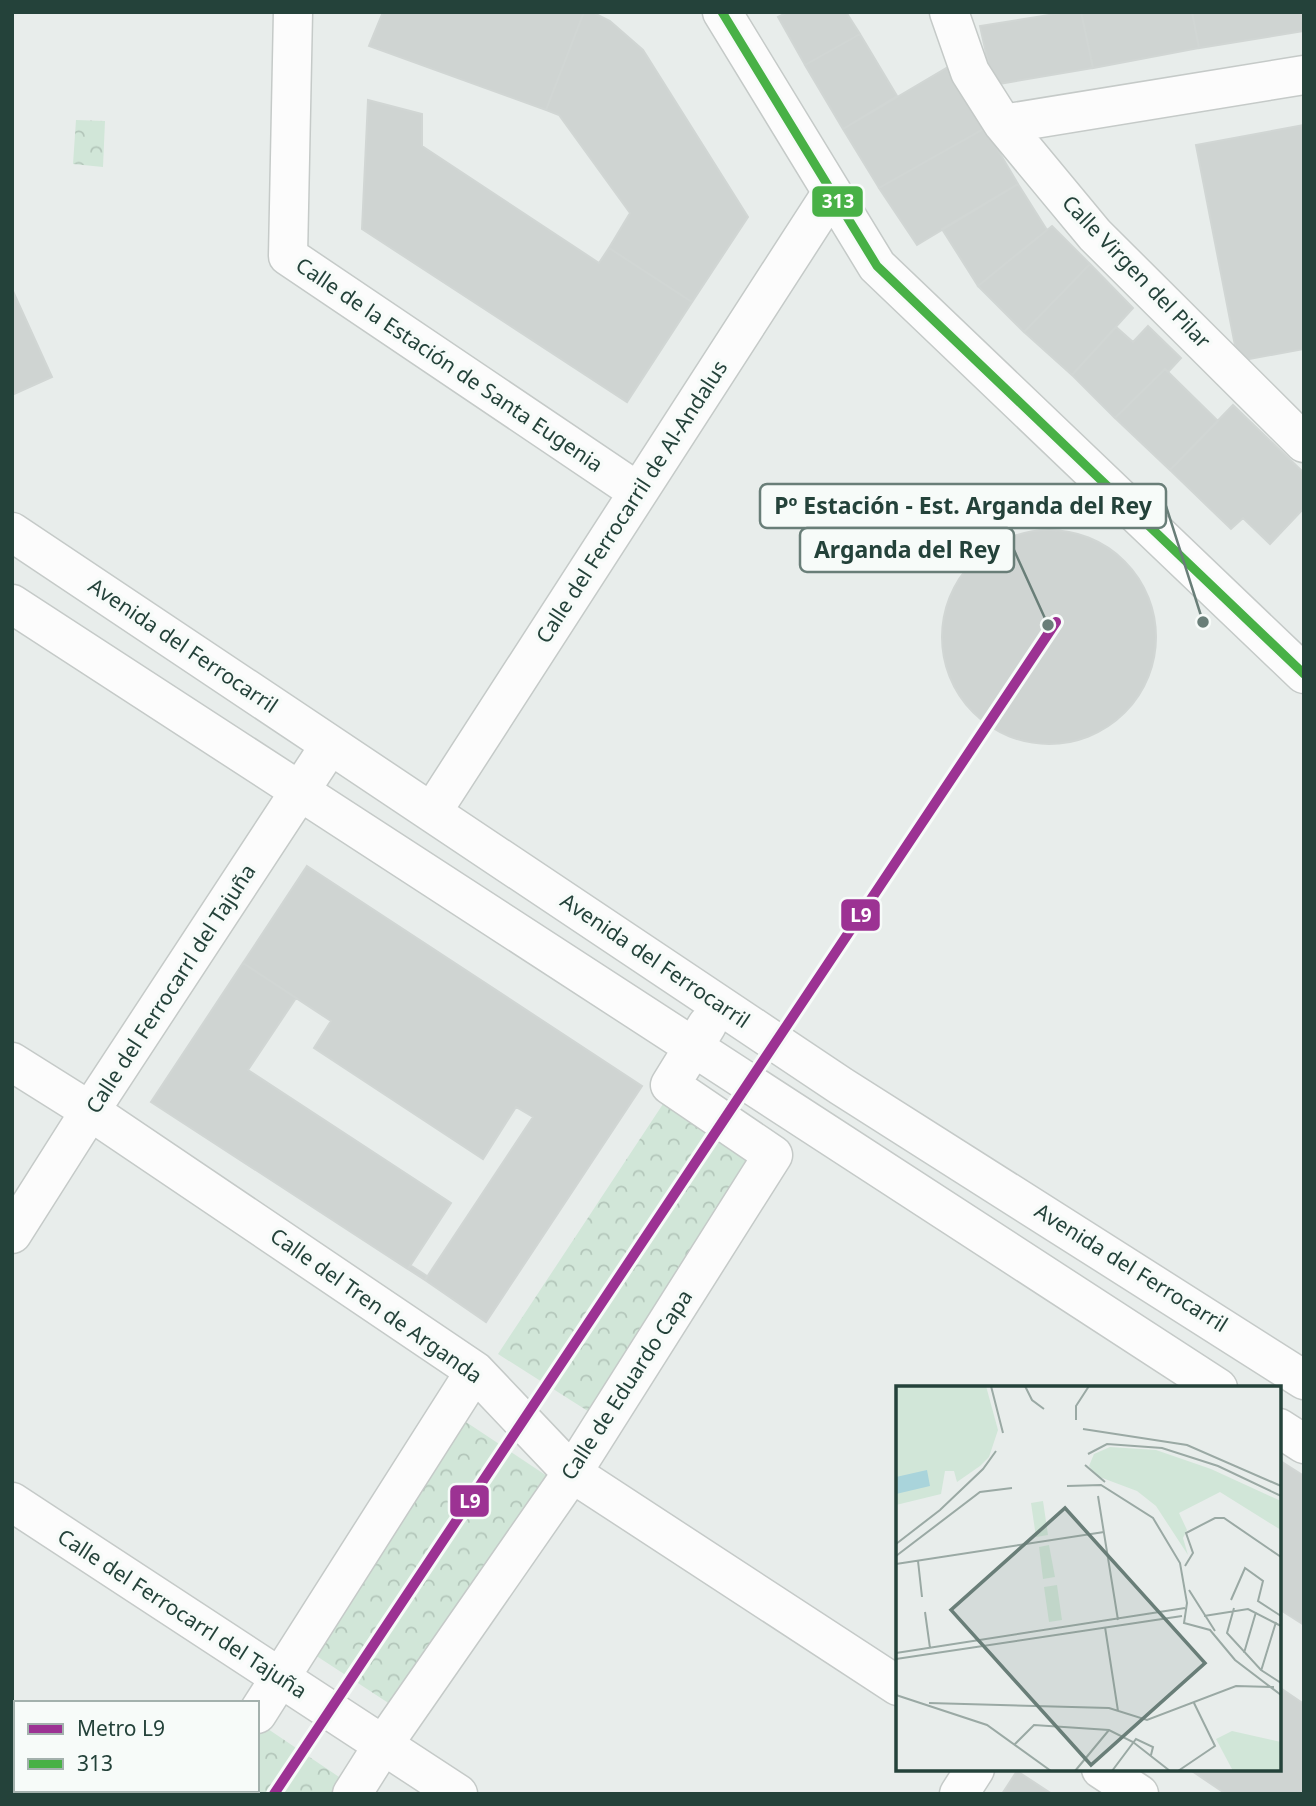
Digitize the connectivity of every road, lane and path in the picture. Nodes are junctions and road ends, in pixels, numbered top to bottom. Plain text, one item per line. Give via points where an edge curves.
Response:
1 (293, 12) edge
2 (722, 12) edge
3 (949, 12) edge
4 (1304, 75) edge
5 (1003, 124) junction
6 (832, 192) junction
7 (1304, 443) edge
8 (638, 492) junction
9 (12, 532) edge
10 (12, 604) edge
11 (1304, 674) edge
12 (330, 745) junction
13 (300, 793) junction
14 (432, 812) junction
15 (720, 1005) junction
16 (693, 1047) junction
17 (12, 1062) edge
18 (90, 1111) junction
19 (12, 1234) edge
20 (475, 1371) junction
21 (1304, 1380) edge
22 (1215, 1386) edge
23 (1281, 1429) edge
24 (1304, 1444) edge
25 (572, 1473) junction
26 (12, 1502) edge
27 (280, 1678) junction
28 (896, 1685) edge
29 (259, 1711) edge
30 (383, 1745) junction
31 (974, 1771) edge
32 (1104, 1771) edge
33 (352, 1794) edge
34 (458, 1794) edge
35 (959, 1794) edge
36 (1139, 1794) edge

1 - 8 street, Calle de la Estación de Santa Eugenia via 288,256
2 - 6 street
3 - 5 street, Calle Virgen del Pilar via 970,72
4 - 5 street
5 - 7 street, Calle Virgen del Pilar via 1095,235
6 - 8 street, Calle del Ferrocarril de Al-Andalus
6 - 11 street via 877,266
8 - 14 street, Calle del Ferrocarril de Al-Andalus
9 - 12 street, Avenida del Ferrocarril
10 - 13 street
12 - 13 street, Calle del Ferrocarrl del Tajuña
12 - 14 street, Avenida del Ferrocarril
13 - 16 street
13 - 18 street, Calle del Ferrocarrl del Tajuña
14 - 15 street, Avenida del Ferrocarril
15 - 16 street, Calle de Eduardo Capa
15 - 21 street, Avenida del Ferrocarril
16 - 22 street
16 - 25 street, Calle de Eduardo Capa via 670,1085 773,1155
17 - 18 street, Calle del Tren de Arganda
18 - 19 street, Calle del Ferrocarrl del Tajuña
18 - 20 street, Calle del Tren de Arganda
20 - 25 street, Calle del Tren de Arganda
20 - 27 street
23 - 24 street
25 - 28 street, Calle del Tren de Arganda
25 - 30 street, Calle de Eduardo Capa
26 - 27 street, Calle del Ferrocarrl del Tajuña
27 - 29 street
27 - 30 street, Calle del Ferrocarrl del Tajuña
30 - 33 street, Calle de Eduardo Capa
30 - 34 street, Calle del Ferrocarrl del Tajuña
31 - 35 street
32 - 36 street

